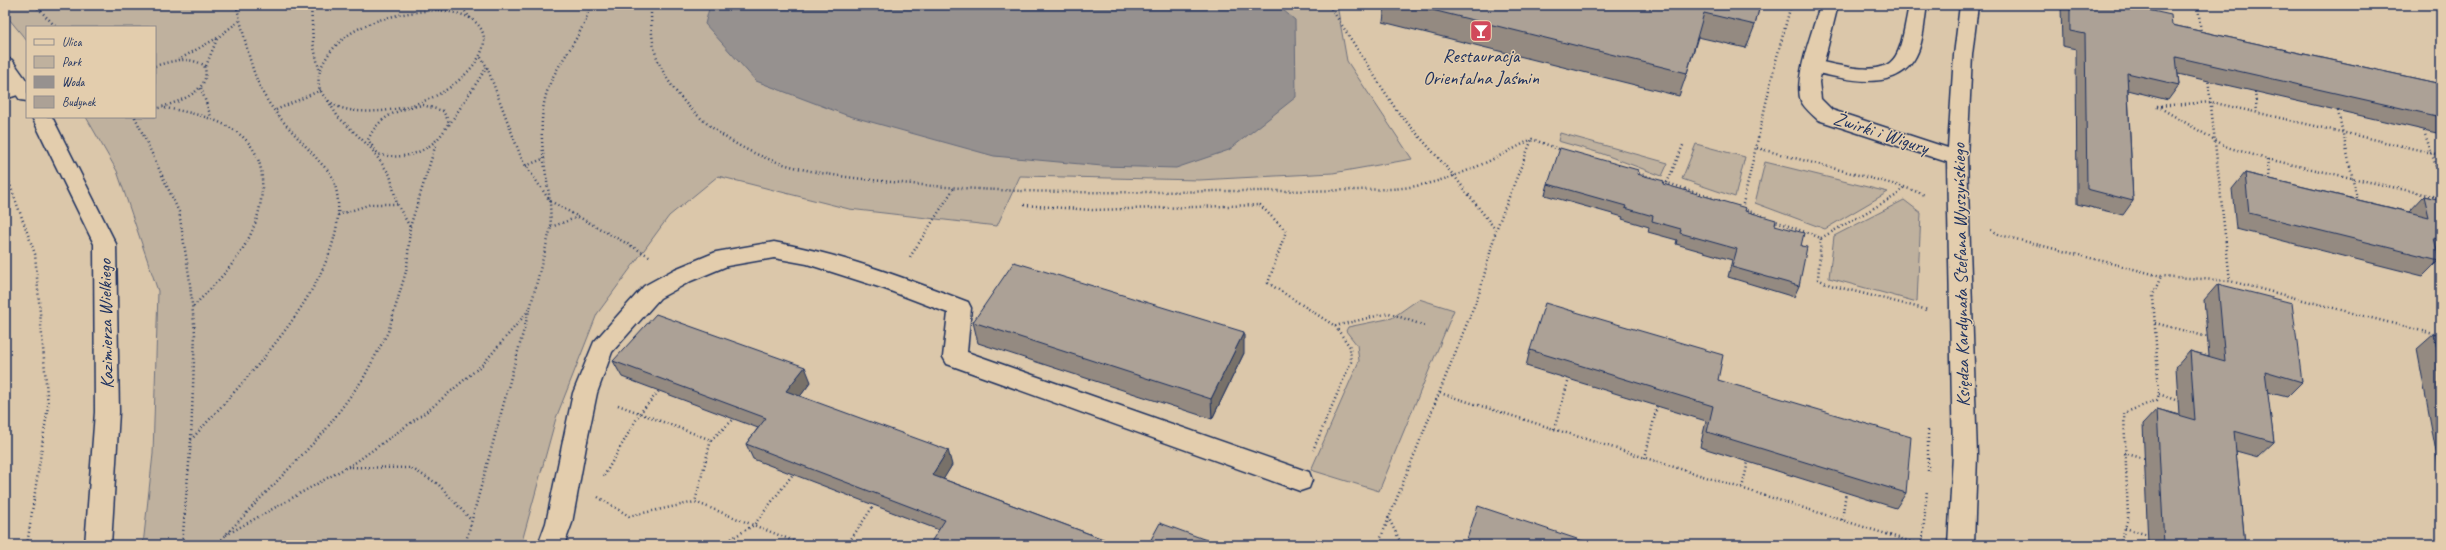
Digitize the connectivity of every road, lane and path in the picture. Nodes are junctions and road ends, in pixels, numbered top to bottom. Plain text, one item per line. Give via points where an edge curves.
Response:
1 (35, 5) edge
2 (236, 5) edge
3 (311, 5) edge
4 (460, 5) edge
5 (590, 5) edge
6 (651, 5) edge
7 (1330, 5) edge
8 (1791, 5) edge
9 (1829, 5) edge
10 (1918, 5) edge
11 (1969, 5) edge
12 (2198, 5) edge
13 (471, 20) junction
14 (239, 21) junction
15 (55, 26) edge
16 (218, 38) junction
17 (2202, 40) edge
18 (480, 56) junction
19 (178, 60) junction
20 (5, 64) edge
21 (156, 66) edge
22 (206, 66) junction
23 (1813, 66) junction
24 (487, 67) junction
25 (319, 70) junction
26 (2207, 71) edge
27 (201, 88) junction
28 (321, 90) junction
29 (18, 91) edge
30 (2255, 92) edge
31 (327, 99) junction
32 (2211, 102) junction
33 (410, 106) junction
34 (165, 108) junction
35 (156, 109) edge
36 (276, 110) junction
37 (2338, 111) dead end
38 (2257, 112) junction
39 (42, 118) edge
40 (135, 118) edge
41 (211, 118) junction
42 (449, 125) junction
43 (2424, 131) dead end
44 (2344, 133) junction
45 (1532, 139) junction
46 (2215, 140) junction
47 (436, 143) junction
48 (1684, 143) dead end
49 (370, 147) junction
50 (1568, 152) edge
51 (2434, 154) junction
52 (2441, 156) edge
53 (545, 158) junction
54 (1957, 158) junction
55 (2267, 158) junction
56 (526, 166) junction
57 (5, 170) edge
58 (1631, 171) edge
59 (1455, 177) junction
60 (2353, 177) junction
61 (2441, 181) edge
62 (1667, 183) junction
63 (2270, 185) edge
64 (1904, 187) dead end
65 (954, 188) junction
66 (2441, 198) edge
67 (550, 201) junction
68 (1727, 203) edge
69 (397, 204) junction
70 (1024, 205) dead end
71 (1734, 206) edge
72 (2358, 206) edge
73 (1742, 208) junction
74 (337, 215) junction
75 (578, 216) junction
76 (410, 227) junction
77 (551, 227) junction
78 (1496, 230) junction
79 (1822, 238) junction
80 (683, 275) junction
81 (2230, 281) junction
82 (893, 283) junction
83 (192, 308) junction
84 (530, 308) junction
85 (1929, 311) dead end
86 (2155, 323) junction
87 (1335, 326) junction
88 (1425, 326) dead end
89 (2441, 336) edge
90 (2208, 337) dead end
91 (1569, 379) edge
92 (659, 391) edge
93 (585, 393) junction
94 (1440, 393) junction
95 (2159, 394) junction
96 (2178, 400) dead end
97 (1658, 406) edge
98 (640, 413) junction
99 (734, 419) edge
100 (1554, 429) junction
101 (191, 440) junction
102 (711, 440) junction
103 (2124, 453) junction
104 (1646, 458) junction
105 (2144, 459) dead end
106 (1748, 462) edge
107 (346, 467) junction
108 (793, 474) edge
109 (1300, 480) joint
110 (1742, 488) junction
111 (1846, 492) edge
112 (594, 494) dead end
113 (695, 502) junction
114 (874, 505) edge
115 (1388, 517) junction
116 (471, 520) junction
117 (1842, 520) junction
118 (754, 525) junction
119 (2126, 528) junction
120 (226, 535) junction
121 (2148, 535) dead end
122 (27, 545) edge
123 (98, 545) edge
124 (182, 545) edge
125 (216, 545) edge
126 (465, 545) edge
127 (551, 545) edge
128 (721, 545) edge
129 (804, 545) edge
130 (847, 545) edge
131 (1378, 545) edge
132 (1402, 545) edge
133 (1921, 545) edge
134 (1960, 545) edge
135 (2120, 545) edge

1 - 15 path
2 - 14 path
3 - 25 path
4 - 13 path
5 - 53 path via 571,50 550,85 545,100 542,116
6 - 65 path via 651,30 659,62 672,87 707,122 732,142 758,155 842,176
7 - 59 path via 1397,111
8 - 73 path
9 - 23 street, Żwirki i Wigury
10 - 23 street via 1908,55 1898,68 1881,73 1860,74
11 - 54 street, Księdza Kardynała Stefana Wyszyńskiego via 1962,55
12 - 17 path
13 - 18 path via 483,34 484,49
13 - 25 path via 459,14 438,10 412,11 386,17 360,28 338,43 324,59
14 - 16 path
14 - 36 path via 255,73 268,100
16 - 19 path
16 - 22 path
18 - 24 path
18 - 33 path via 476,65 459,81 436,95
19 - 21 path
19 - 22 path via 199,62
20 - 29 street
22 - 27 path via 207,80
23 - 54 street, Żwirki i Wigury via 1809,82 1811,101 1825,115
24 - 42 path
24 - 56 path
25 - 28 path via 317,76
26 - 32 path
27 - 34 path via 191,96
27 - 41 path
28 - 31 path
28 - 36 path
30 - 38 path
31 - 33 path via 354,110 380,111
31 - 49 path via 343,122
32 - 38 path
32 - 46 path
32 - 46 path via 2157,106
33 - 42 path via 423,105 444,110 449,117
33 - 49 path via 376,124 370,132
34 - 35 path
34 - 41 path
36 - 74 path via 333,178 338,203
37 - 44 path
38 - 44 path
39 - 123 street, Kazimierza Wielkiego via 104,244 107,412
40 - 83 path via 178,212
41 - 83 path via 240,135 258,156 263,180 259,208 251,234 229,268
42 - 47 path via 445,134
43 - 51 path
44 - 51 path
44 - 60 path
45 - 50 path
45 - 59 path
45 - 78 path
46 - 55 path via 2228,147
46 - 81 path
47 - 49 path via 410,155 396,157 375,153
47 - 76 path
48 - 62 path
49 - 69 path via 390,175
51 - 52 path
51 - 61 path
53 - 56 path
53 - 67 path
54 - 134 street, Księdza Kardynała Stefana Wyszyńskiego via 1965,455
55 - 60 path
55 - 63 path
56 - 67 path
57 - 122 path via 35,254 48,406
58 - 62 path
59 - 65 path via 1396,188 1184,192
59 - 78 path
60 - 66 path
60 - 72 path
62 - 68 path
64 - 79 path via 1897,195
65 - 82 path
67 - 75 path
67 - 77 path
69 - 74 path via 371,204
69 - 76 path
70 - 87 path via 1092,210 1260,205 1286,231 1268,283
71 - 73 path
73 - 79 path
74 - 101 path via 336,233 318,280 297,314 270,350
75 - 77 path
75 - 80 path
76 - 120 path via 407,268 388,332 363,378 324,432
77 - 84 path
78 - 94 path via 1480,291
79 - 85 path via 1818,279 1830,285
80 - 82 street via 724,258 774,250 808,256
80 - 93 street via 652,292 602,348
81 - 86 path via 2161,276 2153,295
81 - 89 path
82 - 109 street via 960,308 955,357
83 - 101 path via 195,333
84 - 107 path via 483,364 430,409
84 - 116 path
86 - 90 path
86 - 95 path
87 - 88 path via 1389,313
87 - 109 path via 1350,347 1351,362
91 - 100 path
92 - 98 path
93 - 98 path
93 - 127 street via 559,523
94 - 100 path
94 - 115 path
95 - 96 path
95 - 103 path via 2157,400 2146,405 2135,405 2124,413
97 - 104 path
98 - 102 path
99 - 102 path
100 - 104 path
101 - 124 path
102 - 113 path
103 - 105 path
103 - 119 path via 2128,518
104 - 110 path
106 - 110 path
107 - 116 path via 411,468 438,484
107 - 120 path
108 - 118 path
110 - 117 path
111 - 117 path
112 - 113 path via 629,516
113 - 118 path
114 - 130 path
115 - 131 path
115 - 132 path
116 - 126 path
117 - 133 path
118 - 128 path
118 - 129 path
119 - 121 path
119 - 135 path
120 - 125 path

